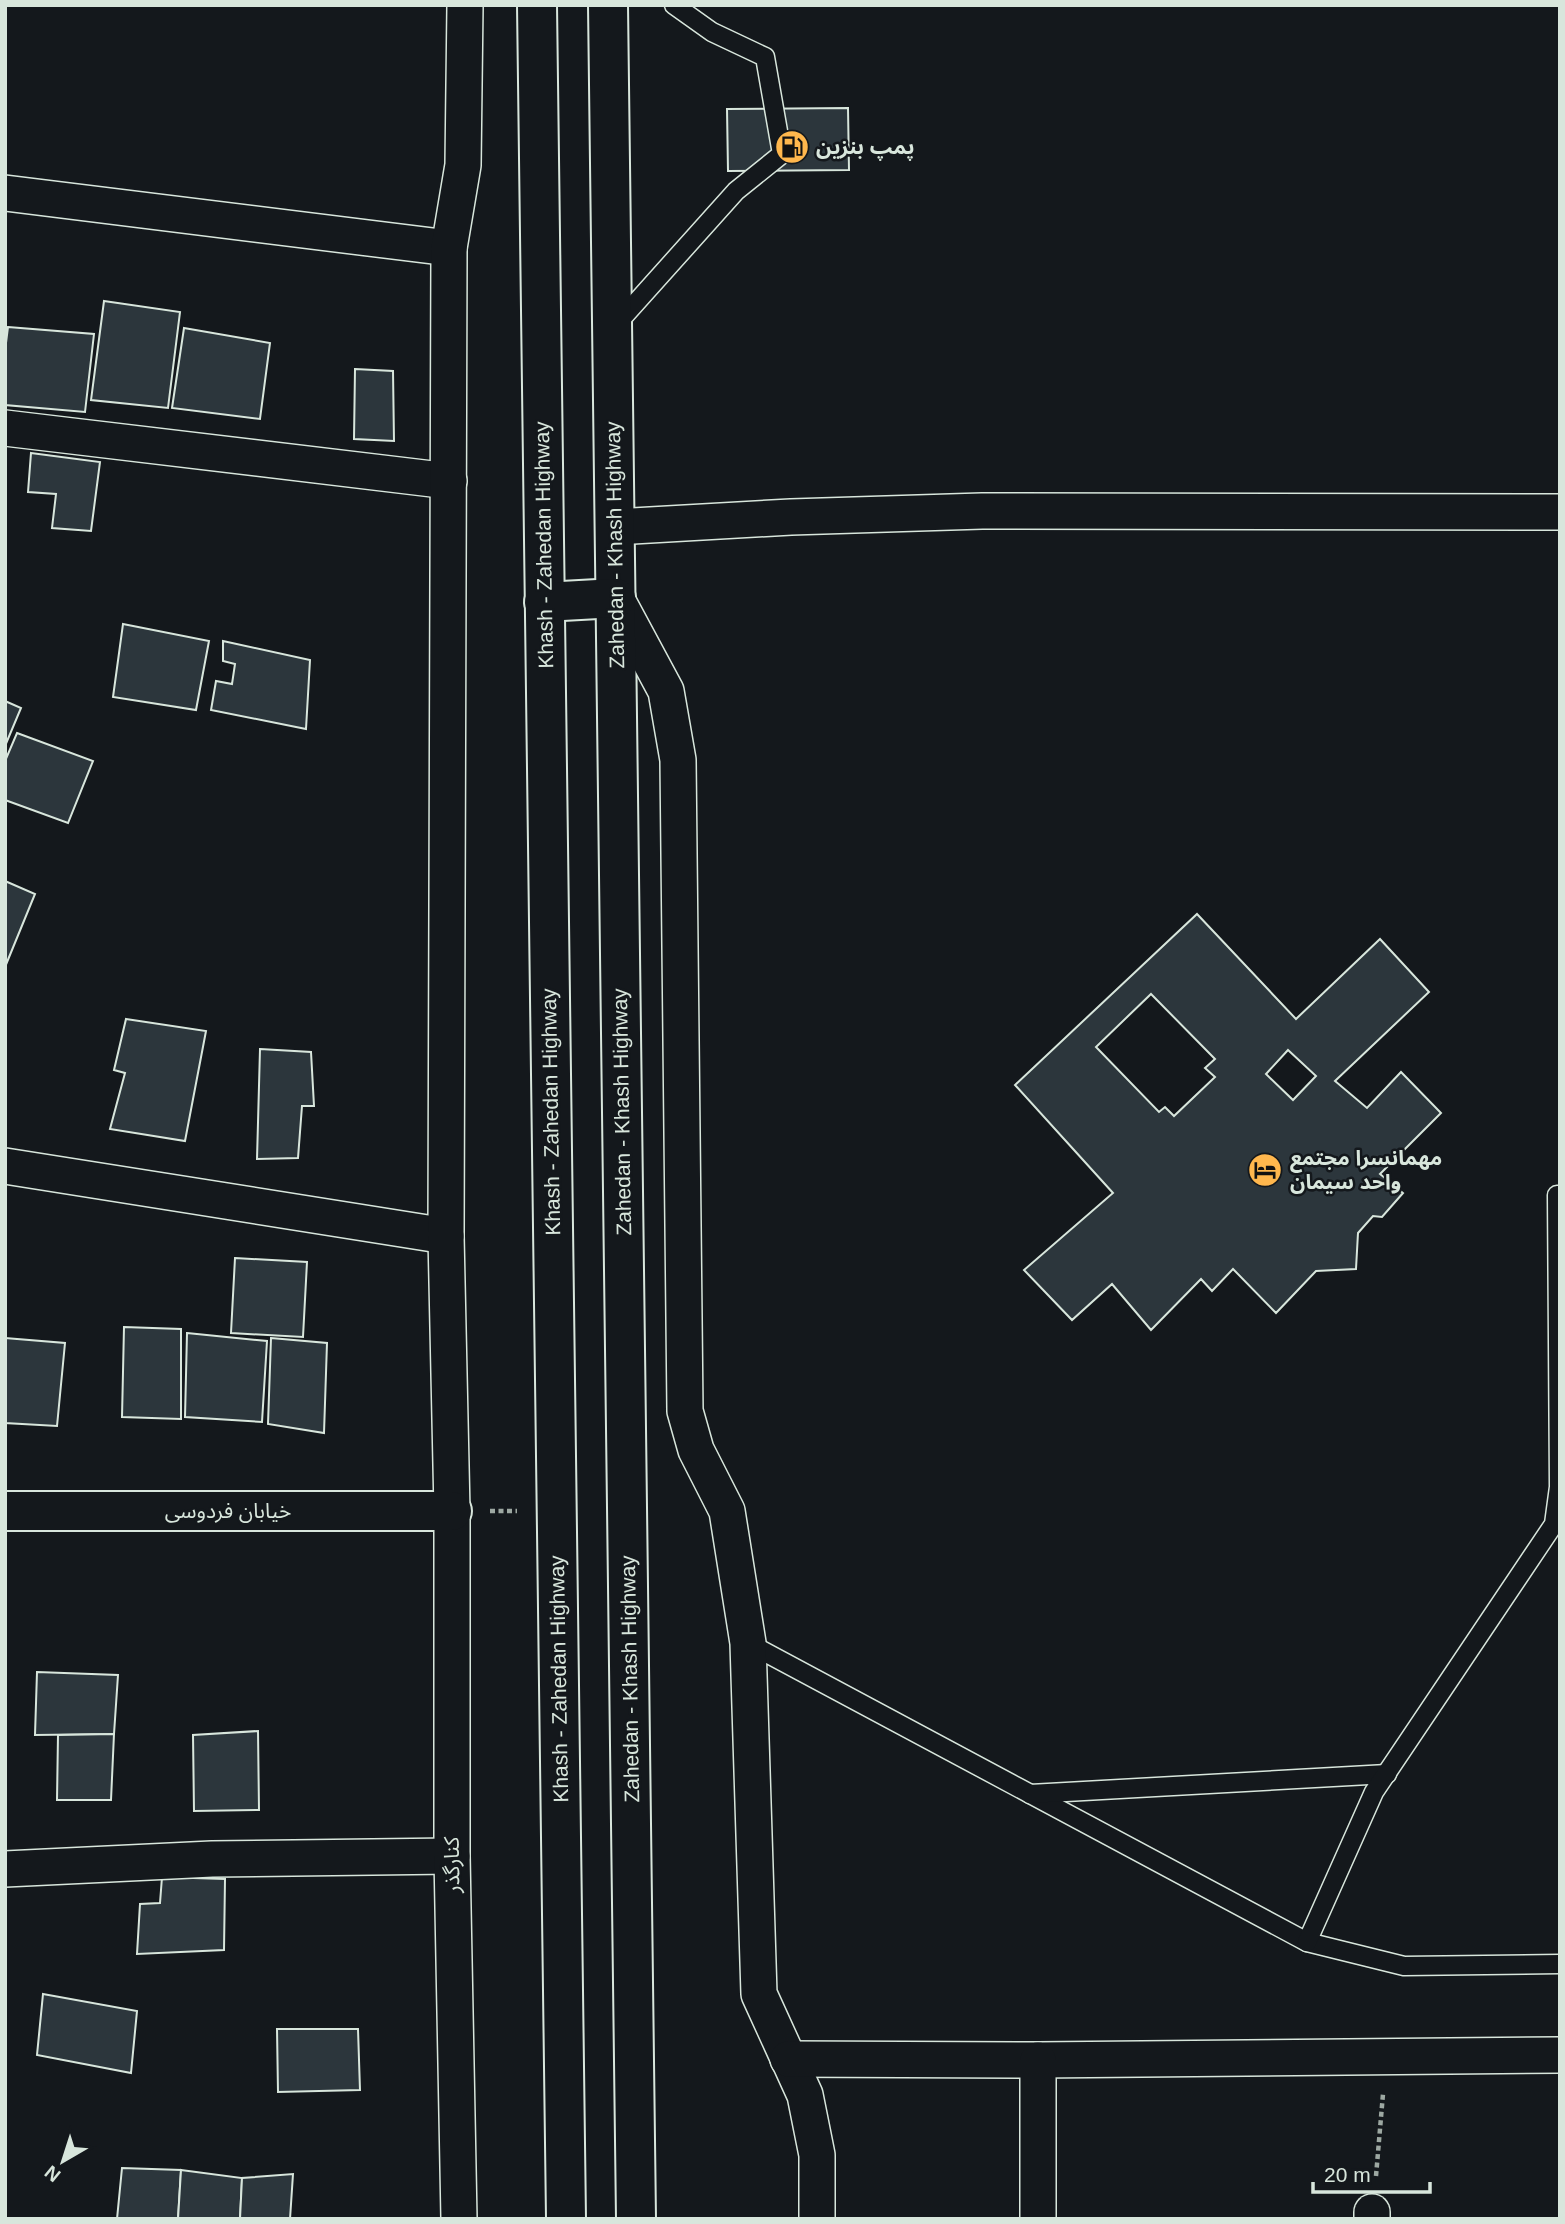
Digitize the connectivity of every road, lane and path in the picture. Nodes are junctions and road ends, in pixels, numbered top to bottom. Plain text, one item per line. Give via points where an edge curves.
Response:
1 (465, 5) edge
2 (537, 5) edge
3 (608, 5) edge
4 (674, 5) edge
5 (5, 193) edge
6 (449, 248) junction
7 (612, 329) junction
8 (5, 428) edge
9 (449, 481) junction
10 (1560, 512) edge
11 (615, 527) junction
12 (616, 598) junction
13 (544, 601) junction
14 (5, 1166) edge
15 (1560, 1195) edge
16 (446, 1236) junction
17 (5, 1511) edge
18 (452, 1511) junction
19 (747, 1643) junction
20 (1387, 1774) junction
21 (1030, 1794) junction
22 (452, 1856) junction
23 (5, 1869) edge
24 (1307, 1942) junction
25 (1560, 1964) edge
26 (1560, 2055) edge
27 (1387, 2056) junction
28 (788, 2059) junction
29 (1038, 2060) junction
30 (1373, 2215) edge
31 (459, 2219) edge
32 (566, 2219) edge
33 (636, 2219) edge
34 (817, 2219) edge
35 (1038, 2219) edge

1 - 6 street, کنارگذر via 463,165
2 - 13 main road, Khash - Zahedan Highway
3 - 7 main road, Zahedan - Khash Highway
4 - 7 lane via 712,32 765,57 782,154 736,191
5 - 6 street
6 - 9 street, کنارگذر
7 - 11 main road, Zahedan - Khash Highway
8 - 9 street
9 - 16 street, کنارگذر
10 - 11 street via 982,511
11 - 12 main road, Zahedan - Khash Highway
12 - 13 main road
12 - 19 street via 666,691 678,760 685,1411 696,1450 727,1511
12 - 33 main road, Zahedan - Khash Highway
13 - 32 main road, Khash - Zahedan Highway
14 - 16 street
15 - 20 lane via 1559,1487 1554,1524
16 - 18 street, کنارگذر
17 - 18 main road, خیابان فردوسی
18 - 22 street, کنارگذر
19 - 21 lane
19 - 28 street via 759,1994
20 - 21 lane
20 - 24 lane via 1374,1792
21 - 24 lane
22 - 23 street via 212,1859
22 - 31 street, کنارگذر
24 - 25 lane via 1404,1966
26 - 27 street
27 - 29 street
27 - 30 path
28 - 29 street
28 - 34 street via 805,2095 817,2155
29 - 35 street

